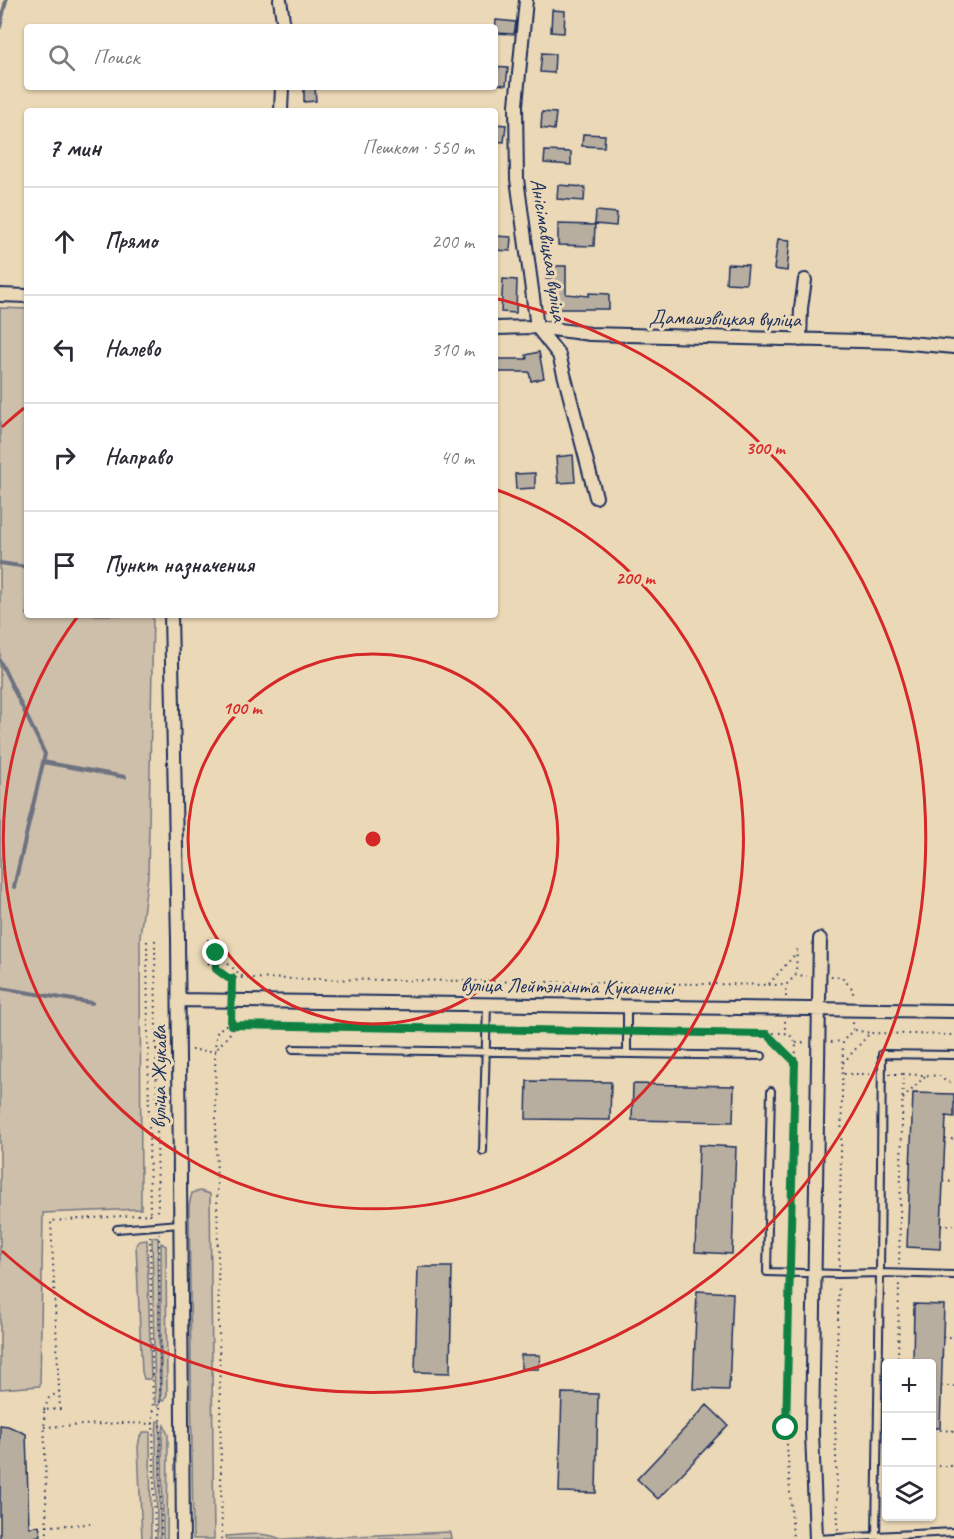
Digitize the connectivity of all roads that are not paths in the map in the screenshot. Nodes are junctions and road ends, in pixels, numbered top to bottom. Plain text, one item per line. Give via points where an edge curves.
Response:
1 (280, 0) edge
2 (526, 0) edge
3 (284, 24) edge
4 (282, 90) edge
5 (281, 108) edge
6 (805, 280) dead end
7 (0, 295) edge
8 (24, 296) edge
9 (537, 327) junction
10 (498, 328) edge
11 (800, 340) junction
12 (954, 347) edge
13 (596, 497) dead end
14 (171, 618) edge
15 (820, 939) dead end
16 (178, 1000) junction
17 (487, 1004) junction
18 (627, 1007) junction
19 (818, 1009) junction
20 (954, 1011) edge
21 (292, 1049) dead end
22 (486, 1051) junction
23 (627, 1053) junction
24 (954, 1055) edge
25 (762, 1056) dead end
26 (771, 1091) dead end
27 (483, 1151) dead end
28 (180, 1224) junction
29 (117, 1229) dead end
30 (814, 1273) junction
31 (880, 1273) junction
32 (954, 1275) edge
33 (954, 1532) edge
34 (876, 1536) junction
35 (183, 1539) edge
36 (816, 1539) edge

1 - 3 street
2 - 9 street, Анісімавіцкая вуліца via 516,105 517,179
4 - 5 street
6 - 11 street
7 - 8 street
9 - 10 street, Дамашэвіцкая вуліца
9 - 11 street, Дамашэвіцкая вуліца via 590,334
9 - 13 street, Анісімавіцкая вуліца via 559,356
11 - 12 street, Дамашэвіцкая вуліца
14 - 16 street, вуліца Жукава
15 - 19 street
16 - 17 street, вуліца Лейтэнанта Куканенкі
16 - 28 street, вуліца Жукава
17 - 18 street, вуліца Лейтэнанта Куканенкі
17 - 22 lane
18 - 19 street, вуліца Лейтэнанта Куканенкі
18 - 23 lane
19 - 20 street, вуліца Лейтэнанта Куканенкі
19 - 30 street
21 - 22 lane
22 - 23 lane
22 - 27 lane
23 - 25 lane
24 - 31 lane via 882,1054
26 - 30 lane via 767,1272
28 - 29 lane
28 - 35 street, вуліца Жукава
30 - 31 lane
30 - 36 street via 812,1432
31 - 32 lane
31 - 34 lane
33 - 34 lane
34 - 36 lane

